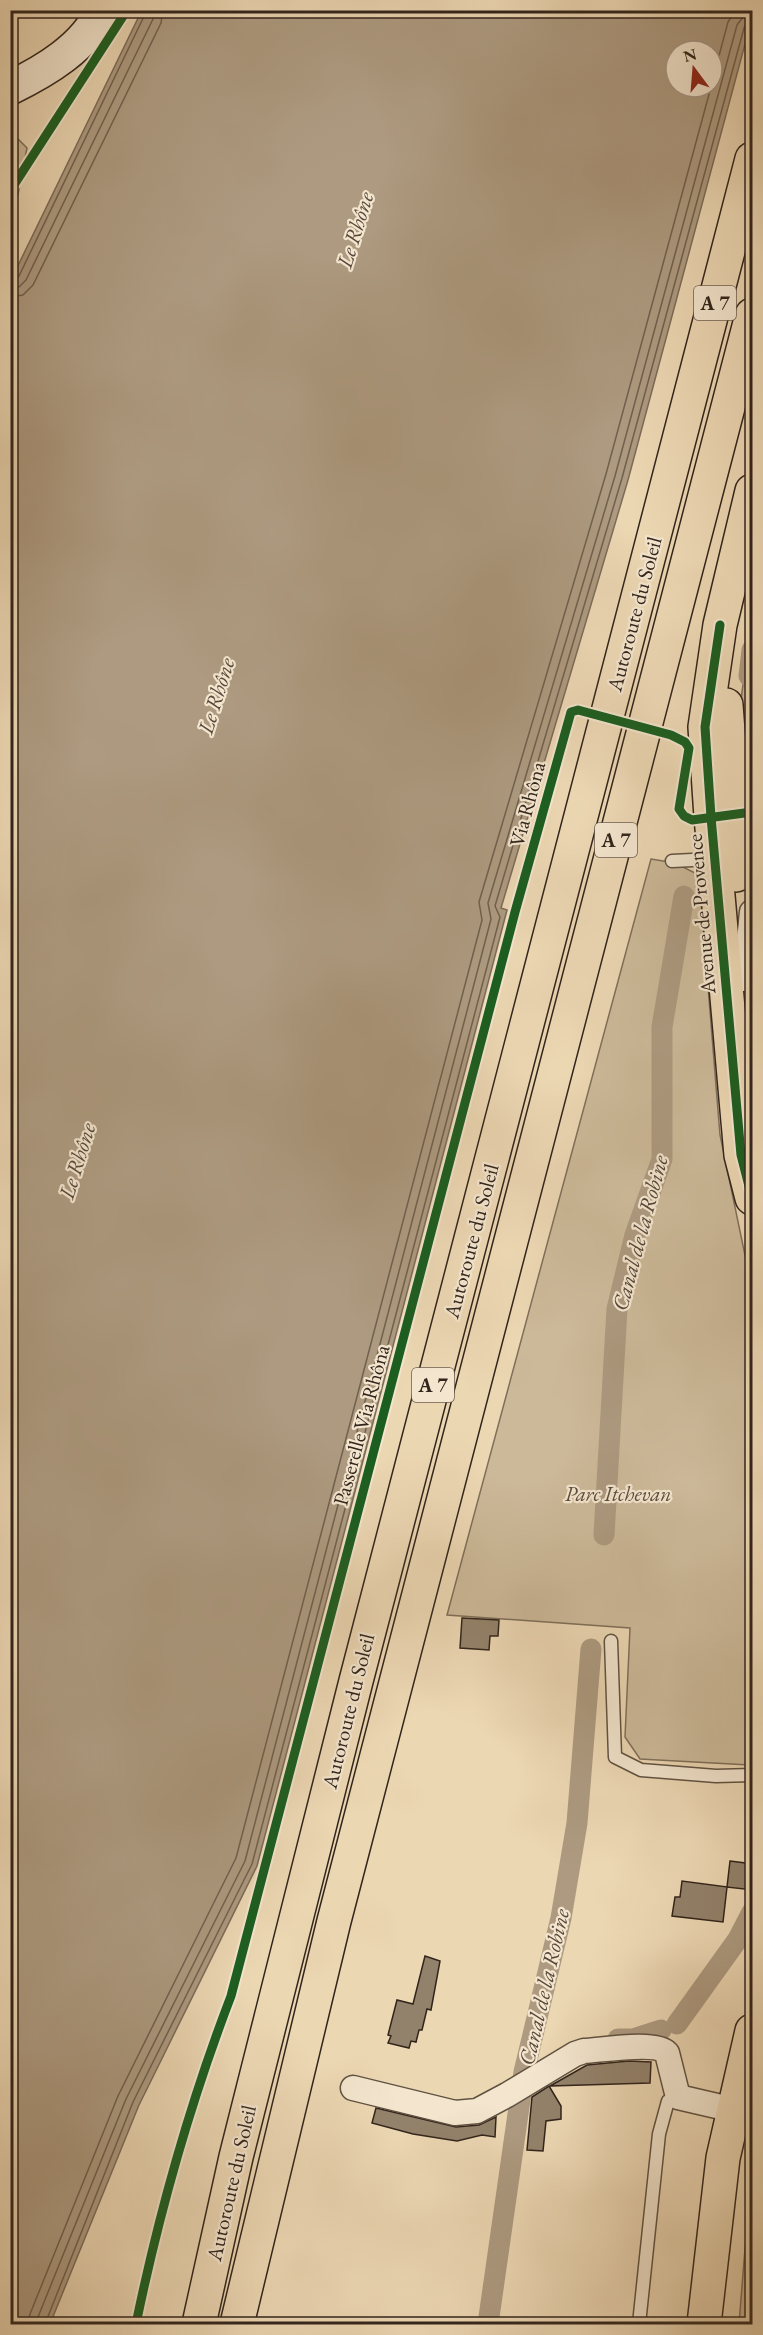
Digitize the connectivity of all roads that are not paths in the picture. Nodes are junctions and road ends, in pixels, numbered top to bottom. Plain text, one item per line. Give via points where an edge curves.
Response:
1 (102, 10) edge
2 (10, 88) edge
3 (753, 159) edge
4 (753, 315) edge
5 (753, 491) edge
6 (734, 858) edge
7 (672, 861) dead end
8 (753, 912) edge
9 (745, 979) junction
10 (753, 1060) edge
11 (753, 1198) edge
12 (611, 1641) dead end
13 (753, 1775) edge
14 (753, 2031) edge
15 (353, 2088) dead end
16 (678, 2097) junction
17 (734, 2110) junction
18 (199, 2325) edge
19 (237, 2325) edge
20 (639, 2325) edge
21 (704, 2325) edge

1 - 2 street via 74,47 41,73
3 - 18 main road, Autoroute du Soleil / A 7 via 304,1881
4 - 19 main road, Autoroute du Soleil / A 7 via 334,1921
5 - 6 main road, Avenue de Provence via 720,625 705,727
6 - 7 lane
6 - 9 main road, Avenue de Provence
6 - 11 main road, Avenue de Provence via 741,1155
8 - 9 street, Avenue de Provence
9 - 10 main road, Avenue de Provence
12 - 13 lane via 615,1757 641,1770
14 - 17 main road
15 - 16 street via 455,2114 477,2110 575,2054 649,2047 663,2048 667,2053
16 - 17 street
16 - 20 lane via 668,2101 659,2134
17 - 21 main road via 723,2158

